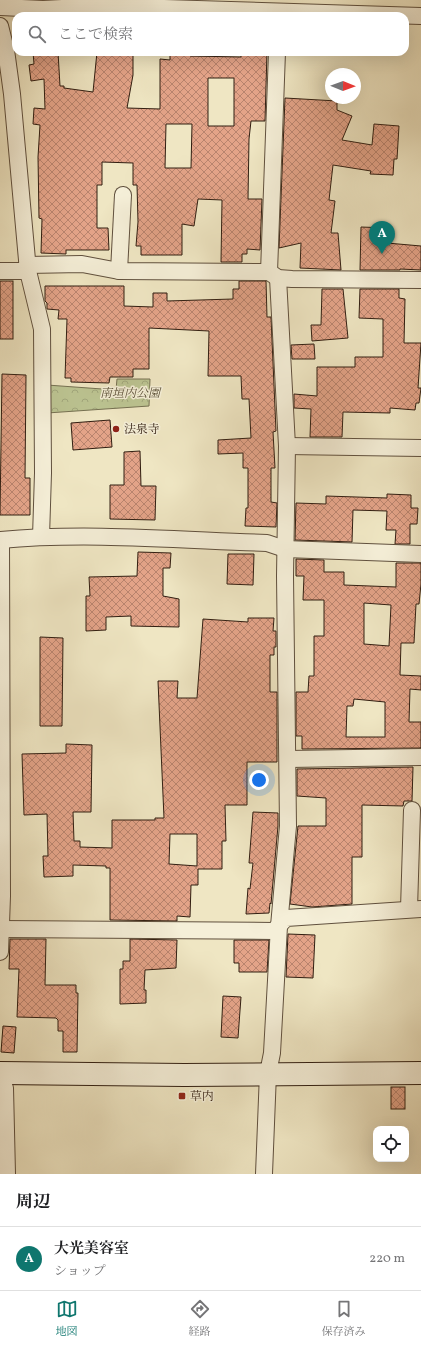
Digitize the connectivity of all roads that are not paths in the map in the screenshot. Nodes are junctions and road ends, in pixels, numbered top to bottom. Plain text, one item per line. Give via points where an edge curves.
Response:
1 (0, 7) edge
2 (279, 9) edge
3 (340, 12) edge
4 (409, 15) edge
5 (421, 16) edge
6 (0, 26) edge
7 (277, 56) edge
8 (123, 195) dead end
9 (28, 268) junction
10 (0, 271) edge
11 (119, 271) junction
12 (273, 275) junction
13 (421, 280) edge
14 (287, 446) junction
15 (421, 448) edge
16 (41, 537) junction
17 (0, 540) edge
18 (285, 549) junction
19 (421, 554) edge
20 (421, 757) edge
21 (288, 759) junction
22 (412, 810) dead end
23 (415, 909) edge
24 (279, 926) junction
25 (1, 929) edge
26 (0, 952) edge
27 (0, 1073) edge
28 (268, 1073) junction
29 (421, 1073) edge
30 (0, 1080) edge
31 (7, 1174) edge
32 (264, 1174) edge

1 - 2 street
2 - 3 street
4 - 5 street
6 - 9 street via 12,94
7 - 12 street
8 - 11 street
9 - 10 street
9 - 11 street via 82,264
9 - 16 street via 42,329
11 - 12 street
12 - 13 street
12 - 14 street
14 - 15 street
14 - 18 street
16 - 17 street
16 - 18 street via 267,543
17 - 25 street
18 - 19 street
18 - 21 street
20 - 21 street
21 - 24 street via 288,826
22 - 23 street
23 - 24 street via 286,918
24 - 25 street via 274,931
24 - 28 street via 272,1053
25 - 26 street
27 - 28 street
28 - 29 street
28 - 32 street
30 - 31 street via 5,1088

